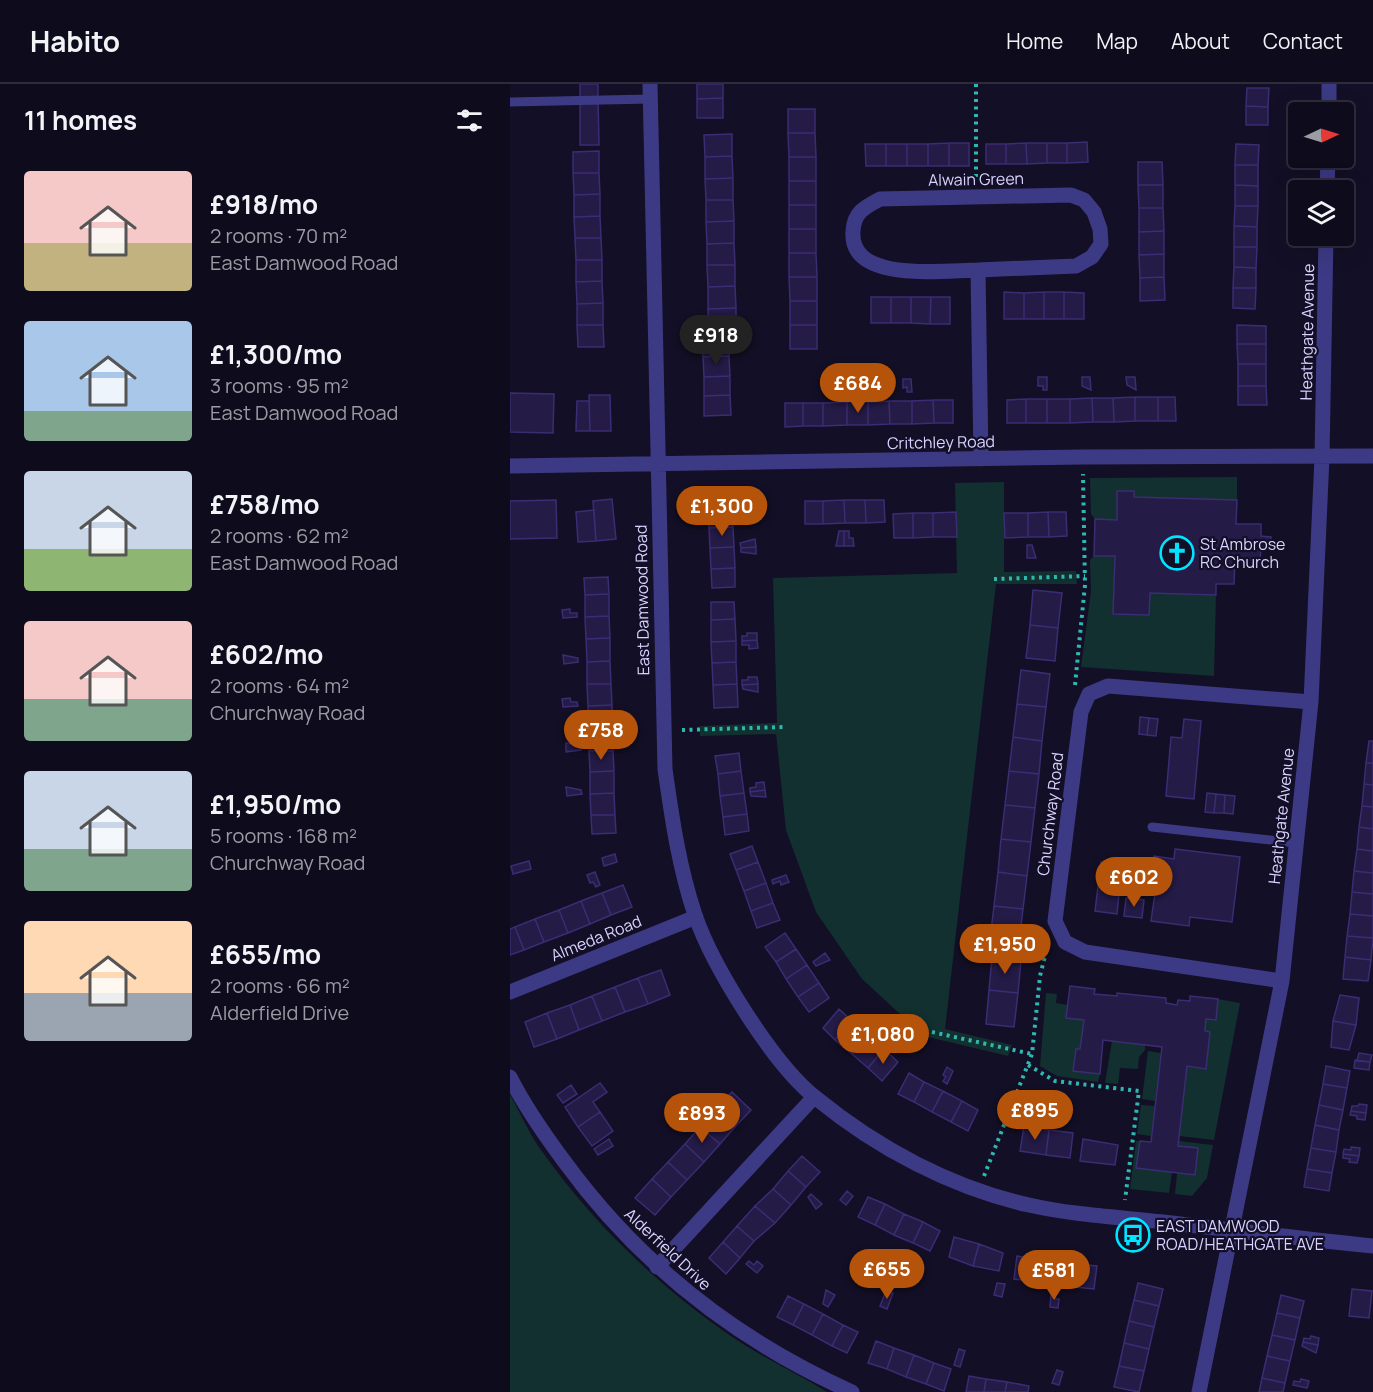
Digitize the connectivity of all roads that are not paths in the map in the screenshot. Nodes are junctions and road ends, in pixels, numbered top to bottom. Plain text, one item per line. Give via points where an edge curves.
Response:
1 (1329, 84) edge
2 (650, 91) edge
3 (510, 102) edge
4 (1329, 102) edge
5 (1326, 246) edge
6 (978, 270) junction
7 (1373, 456) edge
8 (1322, 457) junction
9 (981, 459) junction
10 (656, 464) junction
11 (510, 466) edge
12 (1311, 702) junction
13 (1152, 827) dead end
14 (1296, 843) junction
15 (696, 917) junction
16 (1282, 981) junction
17 (510, 992) edge
18 (510, 1077) edge
19 (814, 1097) junction
20 (1232, 1232) junction
21 (1373, 1245) edge
22 (657, 1267) junction
23 (852, 1392) edge
24 (1199, 1392) edge

1 - 4 street
2 - 3 lane
2 - 10 street, East Damwood Road
5 - 8 street, Heathgate Avenue
6 - 6 street, Alwain Green via 892,270 874,266 858,250 852,235 854,220 861,208 880,199 1071,195 1084,200 1094,212 1101,244 1092,257 1076,266
6 - 9 street
7 - 8 street, Critchley Road
8 - 9 street, Critchley Road
8 - 12 street, Heathgate Avenue
9 - 10 street, Critchley Road
10 - 11 street, Critchley Road
10 - 15 street, East Damwood Road via 665,769 677,854
12 - 14 street, Heathgate Avenue
12 - 16 street, Churchway Road via 1108,686 1089,694 1081,712 1055,921 1065,942 1085,951
13 - 14 lane
14 - 16 street, Heathgate Avenue
15 - 17 street, Almeda Road
15 - 19 street, East Damwood Road via 725,979 745,1010 773,1052
16 - 20 street, Heathgate Avenue
18 - 22 street, Alderfield Drive via 538,1126 594,1202
19 - 20 street, East Damwood Road via 901,1156 979,1191 1028,1205
19 - 22 street
20 - 21 street, East Damwood Road
20 - 24 street, Heathgate Avenue
22 - 23 street, Alderfield Drive via 707,1310 749,1337

